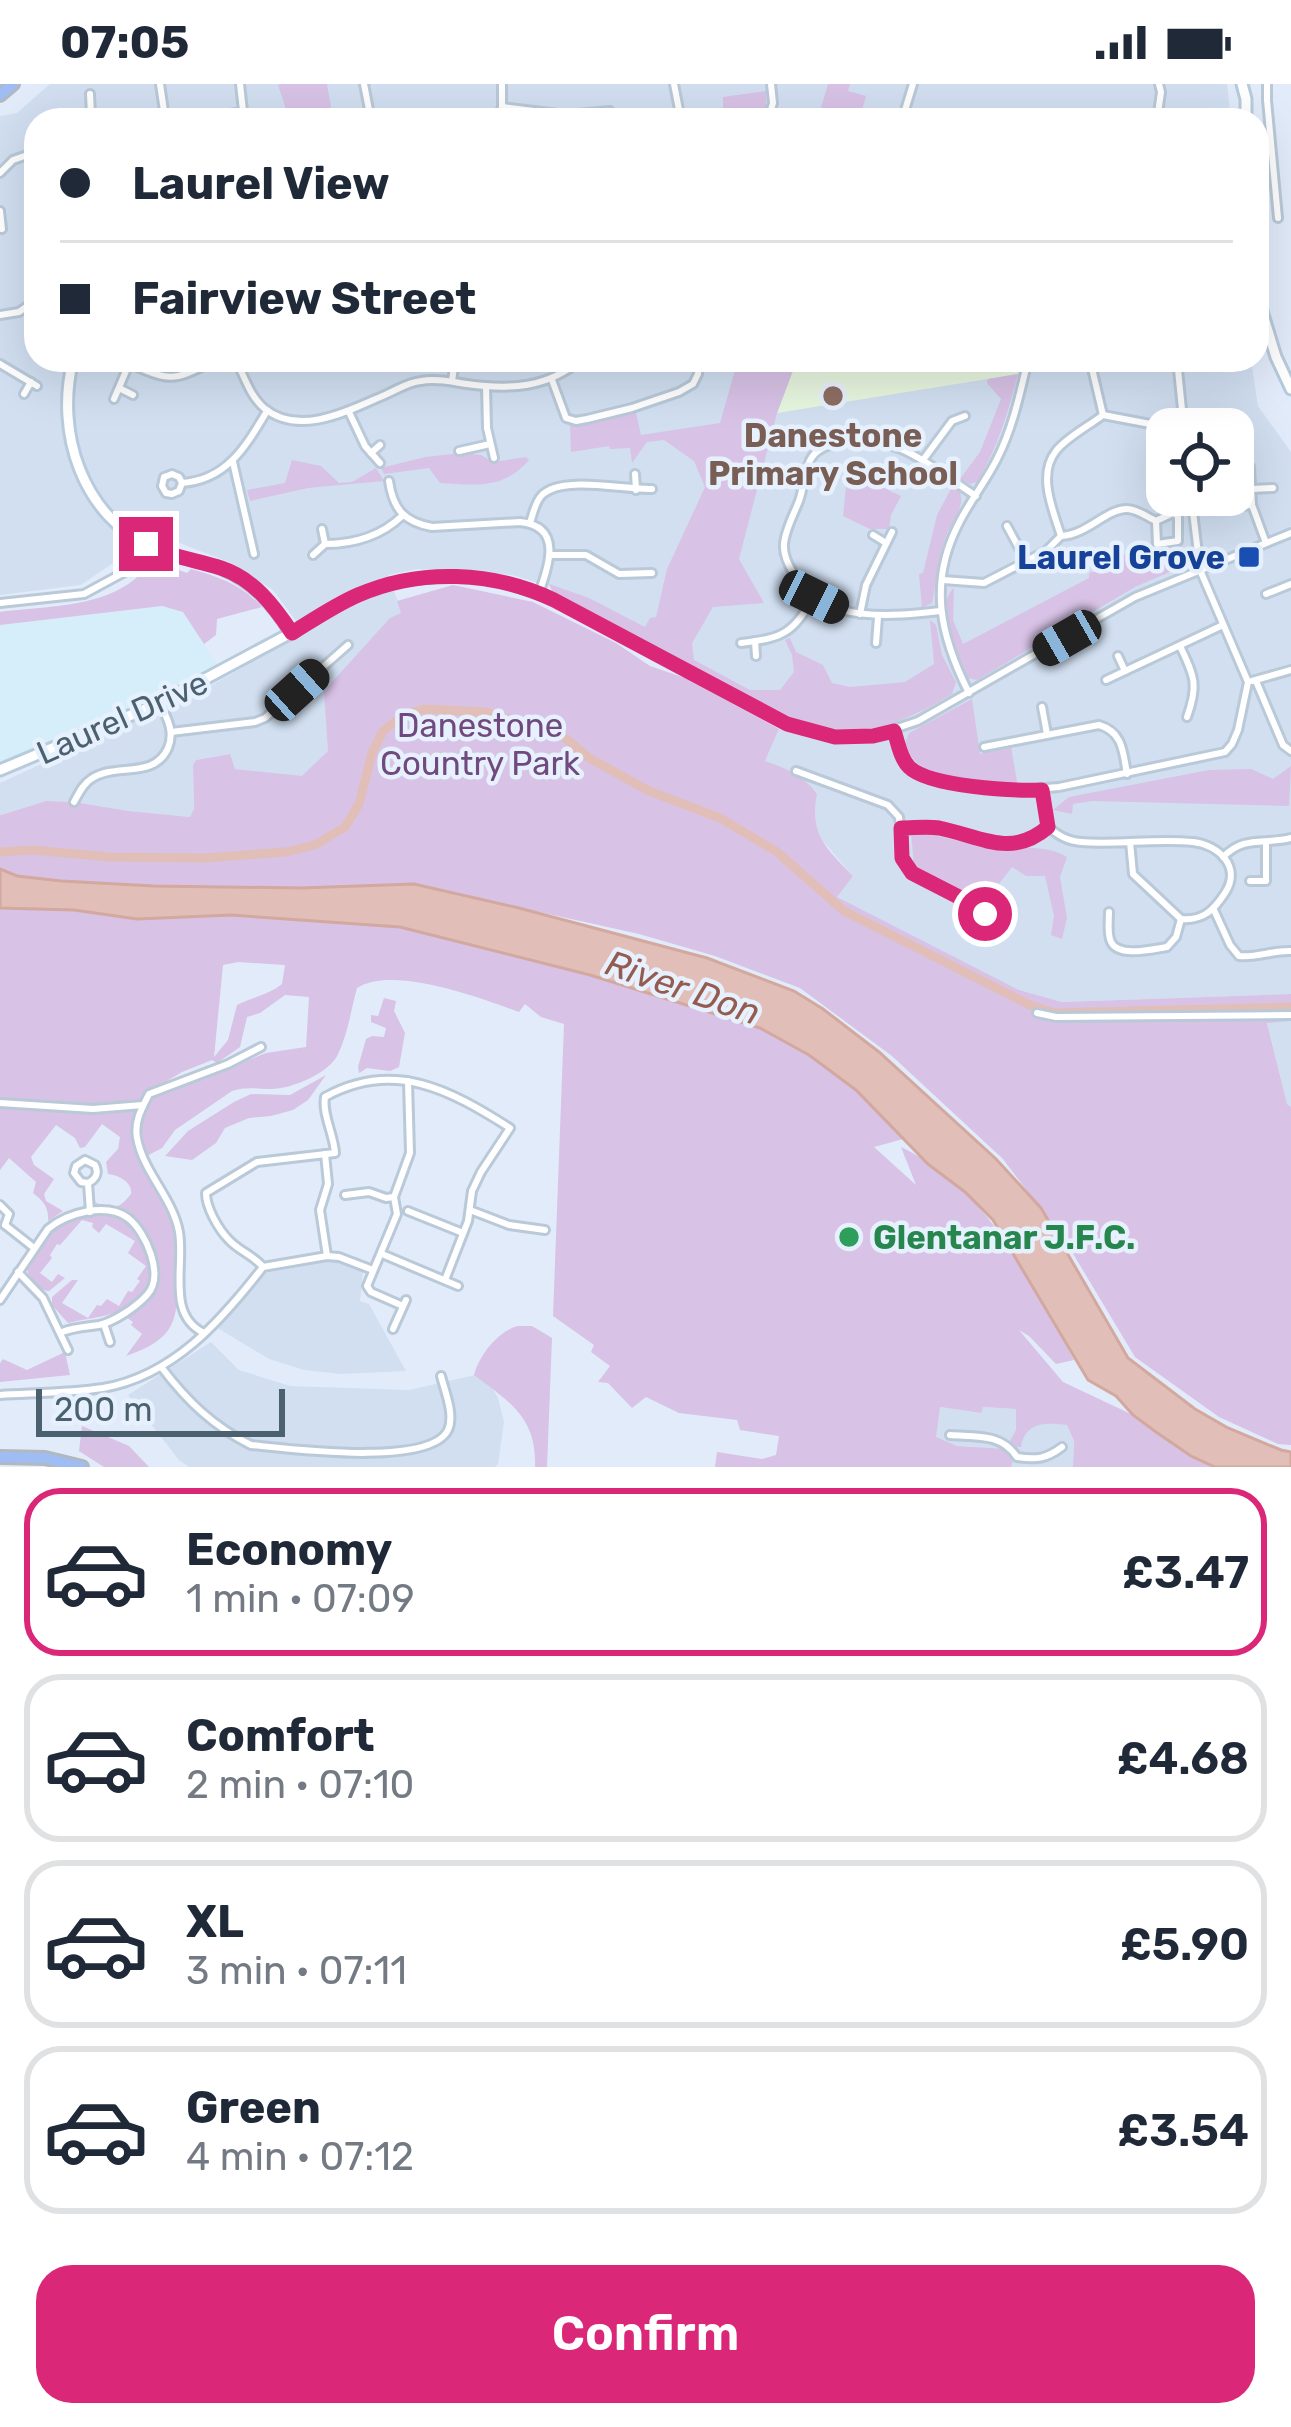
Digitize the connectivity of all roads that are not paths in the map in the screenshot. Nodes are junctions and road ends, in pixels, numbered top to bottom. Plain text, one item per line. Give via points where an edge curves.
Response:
1 (13, 84) edge
2 (502, 84) edge
3 (90, 94) dead end
4 (0, 95) edge
5 (585, 100) dead end
6 (502, 107) joint
7 (91, 108) edge
8 (508, 108) edge
9 (586, 108) edge
10 (1269, 121) edge
11 (24, 156) edge
12 (0, 173) edge
13 (0, 211) edge
14 (1278, 218) dead end
15 (2, 229) edge
16 (1269, 334) edge
17 (0, 364) edge
18 (71, 372) edge
19 (126, 372) edge
20 (150, 372) edge
21 (190, 372) edge
22 (242, 372) edge
23 (453, 372) edge
24 (564, 372) edge
25 (698, 372) edge
26 (1025, 372) edge
27 (1093, 372) edge
28 (1178, 372) edge
29 (552, 380) junction
30 (452, 381) junction
31 (486, 386) junction
32 (119, 388) junction
33 (1291, 389) edge
34 (23, 394) dead end
35 (133, 394) dead end
36 (113, 399) dead end
37 (1182, 408) edge
38 (267, 411) junction
39 (349, 412) junction
40 (1103, 415) junction
41 (965, 416) dead end
42 (1146, 424) edge
43 (490, 444) junction
44 (380, 445) dead end
45 (459, 451) dead end
46 (371, 453) junction
47 (494, 458) dead end
48 (923, 460) junction
49 (233, 462) junction
50 (380, 464) dead end
51 (635, 474) dead end
52 (389, 481) dead end
53 (182, 483) dead end
54 (1274, 488) dead end
55 (652, 489) dead end
56 (1254, 489) edge
57 (636, 490) junction
58 (976, 496) junction
59 (1254, 510) edge
60 (402, 516) junction
61 (1194, 516) edge
62 (1156, 521) junction
63 (530, 523) junction
64 (1007, 526) dead end
65 (322, 529) dead end
66 (892, 532) dead end
67 (1291, 533) edge
68 (873, 535) dead end
69 (1061, 536) junction
70 (886, 543) junction
71 (1266, 543) junction
72 (146, 544) junction
73 (325, 544) junction
74 (254, 554) dead end
75 (314, 555) dead end
76 (551, 555) junction
77 (635, 557) dead end
78 (1026, 561) junction
79 (1200, 570) junction
80 (636, 572) junction
81 (652, 573) dead end
82 (942, 580) junction
83 (1291, 584) edge
84 (539, 593) junction
85 (1266, 594) dead end
86 (814, 597) junction
87 (0, 603) edge
88 (940, 611) junction
89 (860, 614) junction
90 (878, 617) junction
91 (1223, 626) junction
92 (292, 633) junction
93 (755, 641) junction
94 (741, 643) dead end
95 (876, 643) dead end
96 (348, 645) dead end
97 (1180, 646) junction
98 (756, 656) dead end
99 (1118, 656) dead end
100 (1291, 670) edge
101 (1124, 671) junction
102 (1106, 680) dead end
103 (1252, 681) junction
104 (1179, 691) dead end
105 (969, 693) junction
106 (1194, 693) junction
107 (160, 703) junction
108 (1042, 707) dead end
109 (1187, 717) dead end
110 (894, 731) junction
111 (171, 732) junction
112 (1047, 734) junction
113 (984, 746) dead end
114 (1291, 751) edge
115 (0, 770) edge
116 (796, 771) dead end
117 (1127, 774) junction
118 (820, 781) junction
119 (817, 790) dead end
120 (1042, 790) junction
121 (74, 802) dead end
122 (1048, 827) junction
123 (901, 828) junction
124 (1291, 838) edge
125 (1130, 842) junction
126 (1266, 842) junction
127 (1223, 856) junction
128 (1250, 881) dead end
129 (1266, 881) junction
130 (1277, 882) dead end
131 (1214, 910) junction
132 (986, 911) dead end
133 (1109, 912) dead end
134 (1181, 920) junction
135 (1291, 951) edge
136 (1037, 1013) dead end
137 (1291, 1015) edge
138 (261, 1047) dead end
139 (408, 1082) junction
140 (0, 1103) edge
141 (143, 1105) junction
142 (325, 1154) junction
143 (88, 1183) dead end
144 (345, 1195) dead end
145 (394, 1197) junction
146 (0, 1204) edge
147 (470, 1210) junction
148 (90, 1211) junction
149 (408, 1211) dead end
150 (2, 1226) edge
151 (545, 1230) dead end
152 (463, 1233) junction
153 (34, 1248) junction
154 (382, 1254) junction
155 (327, 1256) junction
156 (262, 1267) junction
157 (373, 1270) junction
158 (18, 1272) junction
159 (445, 1280) junction
160 (458, 1286) dead end
161 (0, 1300) edge
162 (104, 1324) junction
163 (393, 1329) dead end
164 (62, 1332) junction
165 (204, 1334) junction
166 (110, 1342) dead end
167 (68, 1350) dead end
168 (162, 1368) junction
169 (441, 1376) dead end
170 (0, 1395) edge
171 (950, 1435) dead end
172 (1062, 1447) dead end
173 (0, 1457) edge
174 (1017, 1457) junction
175 (82, 1467) edge
176 (1015, 1467) edge

1 - 4 main road
2 - 6 street
3 - 7 street
5 - 9 street
6 - 8 street
10 - 14 street
11 - 12 street
13 - 15 street
16 - 33 street
17 - 34 street via 34,384
18 - 72 street via 66,411 88,489
19 - 32 street
20 - 21 street via 164,379
22 - 38 street
23 - 30 street
24 - 29 street
25 - 29 street via 679,392 576,421 566,418
26 - 58 street via 1006,439
27 - 40 street
28 - 37 street
29 - 31 street
30 - 31 street
30 - 39 street via 413,382
31 - 43 street
32 - 35 street
32 - 36 street
38 - 39 street via 303,420
38 - 49 street
39 - 46 street
40 - 42 street
40 - 69 street via 1058,448 1048,468
41 - 48 street
43 - 45 street
43 - 47 street
44 - 46 street
46 - 50 street
48 - 58 street
48 - 86 street via 862,440 813,454 784,540 788,562
49 - 53 street
49 - 74 street
51 - 57 street
52 - 60 street
54 - 56 street
55 - 57 street
57 - 63 street via 555,487
58 - 82 street via 958,524
59 - 71 street
60 - 63 street via 432,527
60 - 73 street via 372,536
61 - 79 street
62 - 62 street via 1176,514 1178,541 1156,544
62 - 69 street via 1120,510
63 - 76 street
64 - 78 street
65 - 73 street
66 - 70 street
67 - 71 street, Laurel Drive
68 - 70 street
69 - 78 street
70 - 89 street
71 - 79 street, Laurel Drive
72 - 87 street via 132,568 84,594
72 - 92 street via 238,575
73 - 75 street
76 - 80 street via 586,555 619,574
76 - 84 street
77 - 80 street
78 - 82 street via 984,583
79 - 91 street
79 - 105 street, Laurel Drive
80 - 81 street
82 - 88 street
83 - 85 street
84 - 92 street, Laurel Drive via 454,576 398,582
84 - 110 street, Laurel Drive via 787,724 835,737
86 - 89 street
86 - 93 street via 791,630
88 - 90 street
88 - 105 street
89 - 90 street
90 - 95 street
91 - 97 street
91 - 103 street
92 - 107 street, Laurel Drive
93 - 94 street
93 - 98 street
96 - 111 street via 265,718
97 - 101 street
97 - 106 street
99 - 101 street
100 - 103 street
101 - 102 street
103 - 114 street
103 - 117 street via 1225,752
104 - 106 street
105 - 110 street, Laurel Drive
106 - 109 street
107 - 111 street
107 - 115 street, Laurel Drive
108 - 112 street
110 - 120 street via 909,767 928,778
111 - 121 street via 154,765 90,779
112 - 113 street
112 - 117 street via 1107,728 1120,739
116 - 118 street
117 - 120 street
118 - 119 street
118 - 123 street via 887,805
120 - 122 street
122 - 123 street via 1011,845 934,827
122 - 125 street via 1078,842
123 - 132 street via 902,858 912,873
124 - 126 street
125 - 127 street via 1198,842
125 - 134 street via 1133,874
126 - 127 street via 1236,844
126 - 129 street
127 - 131 street via 1232,881
128 - 129 street
129 - 130 street
131 - 134 street
131 - 135 street via 1239,956
133 - 134 street via 1110,941 1121,950 1167,947
136 - 137 street
138 - 141 street via 149,1094
139 - 142 street via 367,1081 325,1097 335,1153
139 - 145 street via 411,1147
139 - 147 street via 437,1087 510,1128 481,1172
140 - 141 street
141 - 165 street via 137,1140 180,1236 181,1308
142 - 155 street via 320,1210
142 - 156 street via 257,1162 204,1196 226,1238
143 - 148 street
144 - 145 street
145 - 154 street via 398,1214
146 - 150 street via 9,1214
147 - 151 street
147 - 152 street
148 - 153 street via 57,1221
148 - 162 street via 132,1221 154,1270 148,1295
149 - 152 street
150 - 153 street
152 - 159 street
153 - 158 street
154 - 157 street
154 - 159 street
155 - 156 street
155 - 157 street
156 - 165 street
157 - 163 street via 368,1289 405,1303
158 - 161 street
158 - 164 street
159 - 160 street
162 - 164 street
162 - 166 street
164 - 167 street
165 - 168 street
168 - 169 street via 206,1416 251,1445 392,1457 446,1434 451,1420
168 - 170 street via 103,1388
171 - 174 street via 996,1438
172 - 174 street via 1047,1458
173 - 175 main road
174 - 176 street

